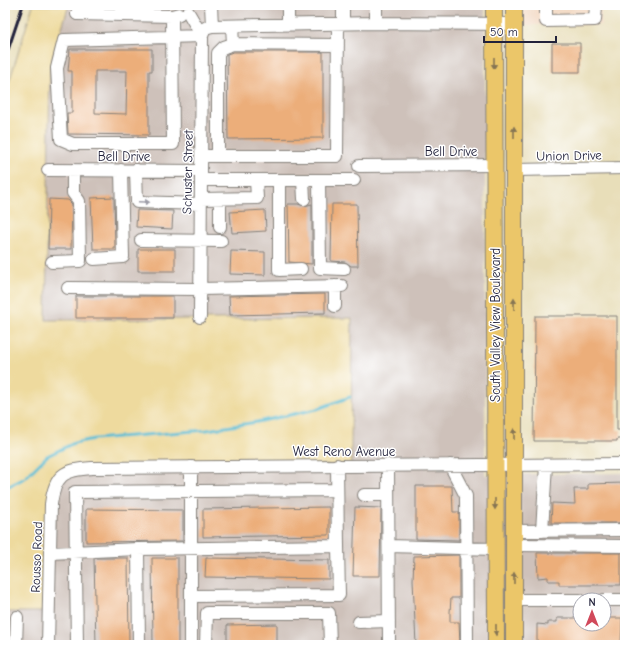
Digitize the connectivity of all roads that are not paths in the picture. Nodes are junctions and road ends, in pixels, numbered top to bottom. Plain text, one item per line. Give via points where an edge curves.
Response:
1 (80, 5) edge
2 (211, 5) edge
3 (288, 5) edge
4 (343, 5) edge
5 (376, 5) edge
6 (494, 5) edge
7 (514, 5) edge
8 (546, 5) edge
9 (596, 5) edge
10 (188, 8) edge
11 (172, 16) junction
12 (376, 23) junction
13 (340, 24) junction
14 (494, 24) junction
15 (514, 24) junction
16 (288, 25) junction
17 (232, 26) junction
18 (206, 30) junction
19 (172, 36) junction
20 (233, 44) junction
21 (338, 45) junction
22 (494, 117) junction
23 (201, 156) junction
24 (218, 156) junction
25 (495, 165) junction
26 (359, 166) dead end
27 (625, 168) edge
28 (48, 170) dead end
29 (73, 170) junction
30 (121, 170) junction
31 (136, 170) junction
32 (514, 170) junction
33 (201, 176) junction
34 (256, 180) junction
35 (279, 180) junction
36 (303, 180) junction
37 (319, 180) junction
38 (354, 180) dead end
39 (220, 199) junction
40 (304, 199) dead end
41 (200, 202) junction
42 (220, 227) dead end
43 (141, 240) dead end
44 (221, 241) dead end
45 (200, 242) junction
46 (94, 259) dead end
47 (52, 262) dead end
48 (301, 269) dead end
49 (344, 269) dead end
50 (68, 288) dead end
51 (200, 289) junction
52 (335, 306) dead end
53 (200, 317) dead end
54 (625, 464) edge
55 (337, 465) junction
56 (388, 465) junction
57 (450, 465) junction
58 (495, 465) junction
59 (514, 465) junction
60 (546, 465) junction
61 (191, 467) junction
62 (64, 474) joint
63 (338, 490) junction
64 (191, 491) junction
65 (364, 495) dead end
66 (388, 495) junction
67 (625, 530) edge
68 (542, 531) junction
69 (514, 538) junction
70 (338, 546) junction
71 (388, 546) junction
72 (625, 546) edge
73 (466, 547) junction
74 (191, 548) junction
75 (138, 549) junction
76 (496, 549) junction
77 (76, 551) junction
78 (50, 553) junction
79 (191, 596) junction
80 (514, 600) junction
81 (572, 600) edge
82 (612, 600) edge
83 (625, 600) edge
84 (17, 617) dead end
85 (389, 621) junction
86 (359, 622) dead end
87 (16, 645) edge
88 (48, 645) edge
89 (77, 645) edge
90 (139, 645) edge
91 (191, 645) edge
92 (206, 645) edge
93 (330, 645) edge
94 (389, 645) edge
95 (467, 645) edge
96 (496, 645) edge
97 (514, 645) edge

1 - 11 street via 77,14
2 - 18 street, Schuster Street
3 - 16 street
4 - 13 street
5 - 12 street
6 - 14 main road, South Valley View Boulevard
7 - 15 main road, South Valley View Boulevard
8 - 9 street via 546,21 595,20
10 - 11 street
10 - 18 street
11 - 19 street
12 - 13 street
12 - 14 street
13 - 16 street
13 - 21 street
14 - 15 street
14 -> 22 main road, South Valley View Boulevard
32 -> 15 main road, South Valley View Boulevard
16 - 17 street
17 - 18 street
17 - 20 street
18 - 19 street
18 - 23 street, Schuster Street
19 - 19 street via 64,40 57,68 61,139 73,144 173,144
20 - 21 street
20 - 24 street via 224,47 218,53
21 - 24 street via 337,156
22 - 25 main road, South Valley View Boulevard
22 - 32 main road via 505,165
23 - 24 street
23 - 33 street, Schuster Street
25 - 26 street, Bell Drive
25 - 58 main road, South Valley View Boulevard
27 - 32 street, Union Drive
28 - 29 street, Bell Drive
29 - 30 street, Bell Drive
29 - 47 street via 73,194 79,201 80,261
30 - 31 street, Bell Drive
30 - 46 street via 123,257
31 - 33 street, Bell Drive
31 -> 41 street via 136,202
59 -> 32 main road, South Valley View Boulevard
33 - 34 street, Bell Drive
33 - 41 street, Schuster Street
34 - 35 street, Bell Drive
34 - 39 street via 257,198
35 - 36 street, Bell Drive
35 - 48 street via 278,270
36 - 37 street, Bell Drive
36 - 40 street
37 - 38 street, Bell Drive
37 - 49 street via 320,268
39 - 41 street
39 - 42 street
41 - 45 street, Schuster Street
43 - 45 street
44 - 45 street
45 - 51 street, Schuster Street
50 - 51 street
51 - 52 street via 338,286
51 - 53 street, Schuster Street
54 - 60 street, West Reno Avenue
55 - 56 street, West Reno Avenue
55 - 61 street, West Reno Avenue
55 - 63 street
56 - 57 street, West Reno Avenue
56 - 66 street
57 - 58 street, West Reno Avenue
57 - 73 street via 466,496
58 - 59 street, West Reno Avenue
58 -> 76 main road, South Valley View Boulevard
59 - 60 street, West Reno Avenue
59 - 69 main road, South Valley View Boulevard
60 - 68 street
61 - 62 street, West Reno Avenue via 92,468
61 - 64 street
62 - 78 street, Rousso Road via 53,488
63 - 64 street
63 - 70 street
64 - 74 street
64 - 77 street via 75,492
65 - 66 street
66 - 71 street
67 - 68 street
68 - 69 street
69 - 72 street
80 -> 69 main road, South Valley View Boulevard
70 - 74 street
70 - 79 street via 339,594
71 - 73 street
71 - 85 street
73 - 76 street
73 - 95 street
74 - 75 street
74 - 79 street
75 - 77 street
75 - 90 street
76 -> 96 main road, South Valley View Boulevard
77 - 78 street
77 - 89 street
78 - 88 street, Rousso Road
79 - 91 street
80 - 81 street
80 - 97 main road, South Valley View Boulevard
82 - 83 street
84 - 87 street
85 - 86 street
85 - 94 street
92 - 93 street via 207,613 328,613

